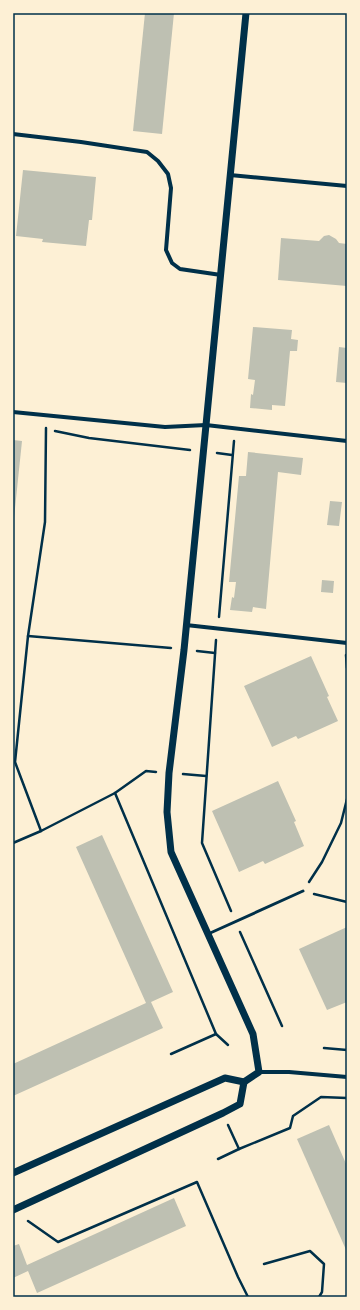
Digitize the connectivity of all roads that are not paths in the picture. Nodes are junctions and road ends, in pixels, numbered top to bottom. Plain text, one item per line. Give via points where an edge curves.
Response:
1 (246, 13) edge
2 (13, 134) edge
3 (230, 175) junction
4 (347, 186) edge
5 (221, 275) junction
6 (13, 412) edge
7 (206, 425) junction
8 (347, 441) edge
9 (186, 625) junction
10 (347, 643) edge
11 (303, 891) road end
12 (208, 934) junction
13 (259, 1072) junction
14 (347, 1077) edge
15 (244, 1082) junction
16 (13, 1173) edge
17 (13, 1210) edge

1 - 3 street
2 - 5 street via 147,152 168,174 171,188 166,250 172,263 180,269
3 - 4 street
3 - 5 street
5 - 7 street
6 - 7 street via 164,427
7 - 8 street
7 - 9 street
9 - 10 street
9 - 12 street via 167,812 171,852
11 - 12 lane
12 - 13 street via 253,1034
13 - 14 street
13 - 15 street
15 - 16 street via 225,1078
15 - 17 street via 240,1104

